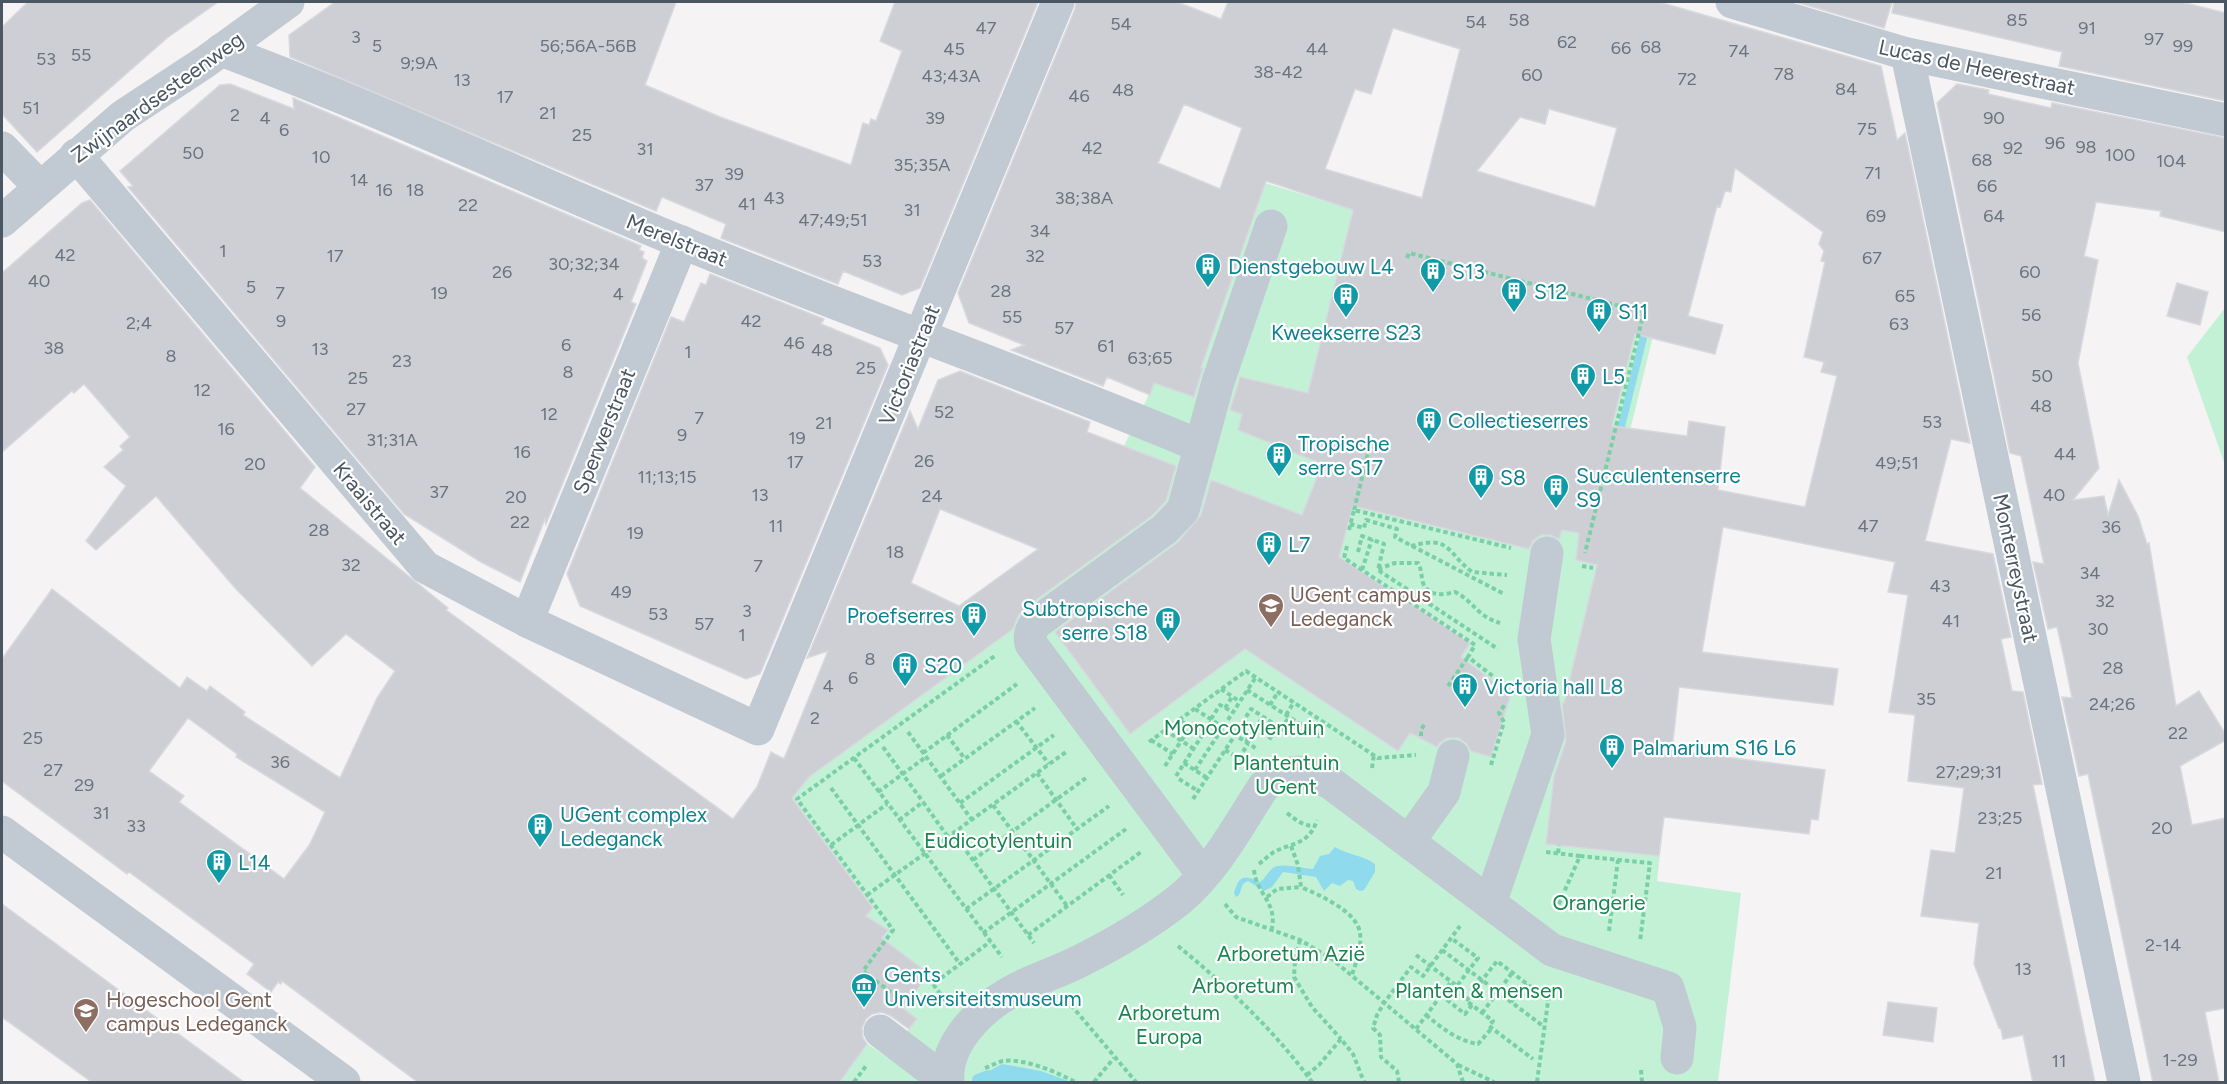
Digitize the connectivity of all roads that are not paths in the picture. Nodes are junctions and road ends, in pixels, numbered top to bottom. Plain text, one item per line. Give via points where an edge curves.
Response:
1 (288, 2) edge
2 (1058, 2) edge
3 (1731, 2) edge
4 (221, 50) junction
5 (1907, 54) junction
6 (2226, 120) edge
7 (2, 148) edge
8 (76, 155) junction
9 (40, 187) junction
10 (2, 220) edge
11 (1271, 226) dead end
12 (682, 242) junction
13 (920, 337) junction
14 (1200, 446) junction
15 (1546, 555) road end
16 (527, 621) junction
17 (758, 729) joint
18 (1453, 756) dead end
19 (2, 832) edge
20 (1409, 841) junction
21 (1210, 867) junction
22 (1486, 900) junction
23 (879, 1031) dead end
24 (1677, 1058) dead end
25 (344, 1083) edge
26 (947, 1083) edge
27 (2124, 1083) edge

1 - 4 street, Zwijnaardsesteenweg
2 - 13 street, Victoriastraat
3 - 5 street, Lucas de Heerestraat
4 - 8 street, Zwijnaardsesteenweg via 123,116
4 - 12 street, Merelstraat
5 - 6 street, Lucas de Heerestraat
5 - 27 street, Monterreystraat
7 - 9 street
8 - 9 street, Zwijnaardsesteenweg
8 - 16 street, Kraaistraat via 425,567
9 - 10 street, Zwijnaardsesteenweg
11 - 14 street
12 - 13 street, Merelstraat
12 - 16 street, Sperwerstraat
13 - 14 street, Merelstraat
13 - 17 street, Victoriastraat
14 - 21 street via 1183,510 1176,519 1036,623 1030,637 1031,644 1079,710 1105,769
15 - 22 street via 1534,639 1548,735 1537,807 1509,848
16 - 17 street, Kraaistraat
18 - 20 street via 1444,792
19 - 25 street
20 - 21 street via 1326,781 1298,771 1279,776 1264,786
20 - 22 street
21 - 26 street via 1179,899 1138,912 1103,949 1009,993 987,1008 957,1043
22 - 24 street via 1548,945 1668,988 1680,1027
23 - 26 street

